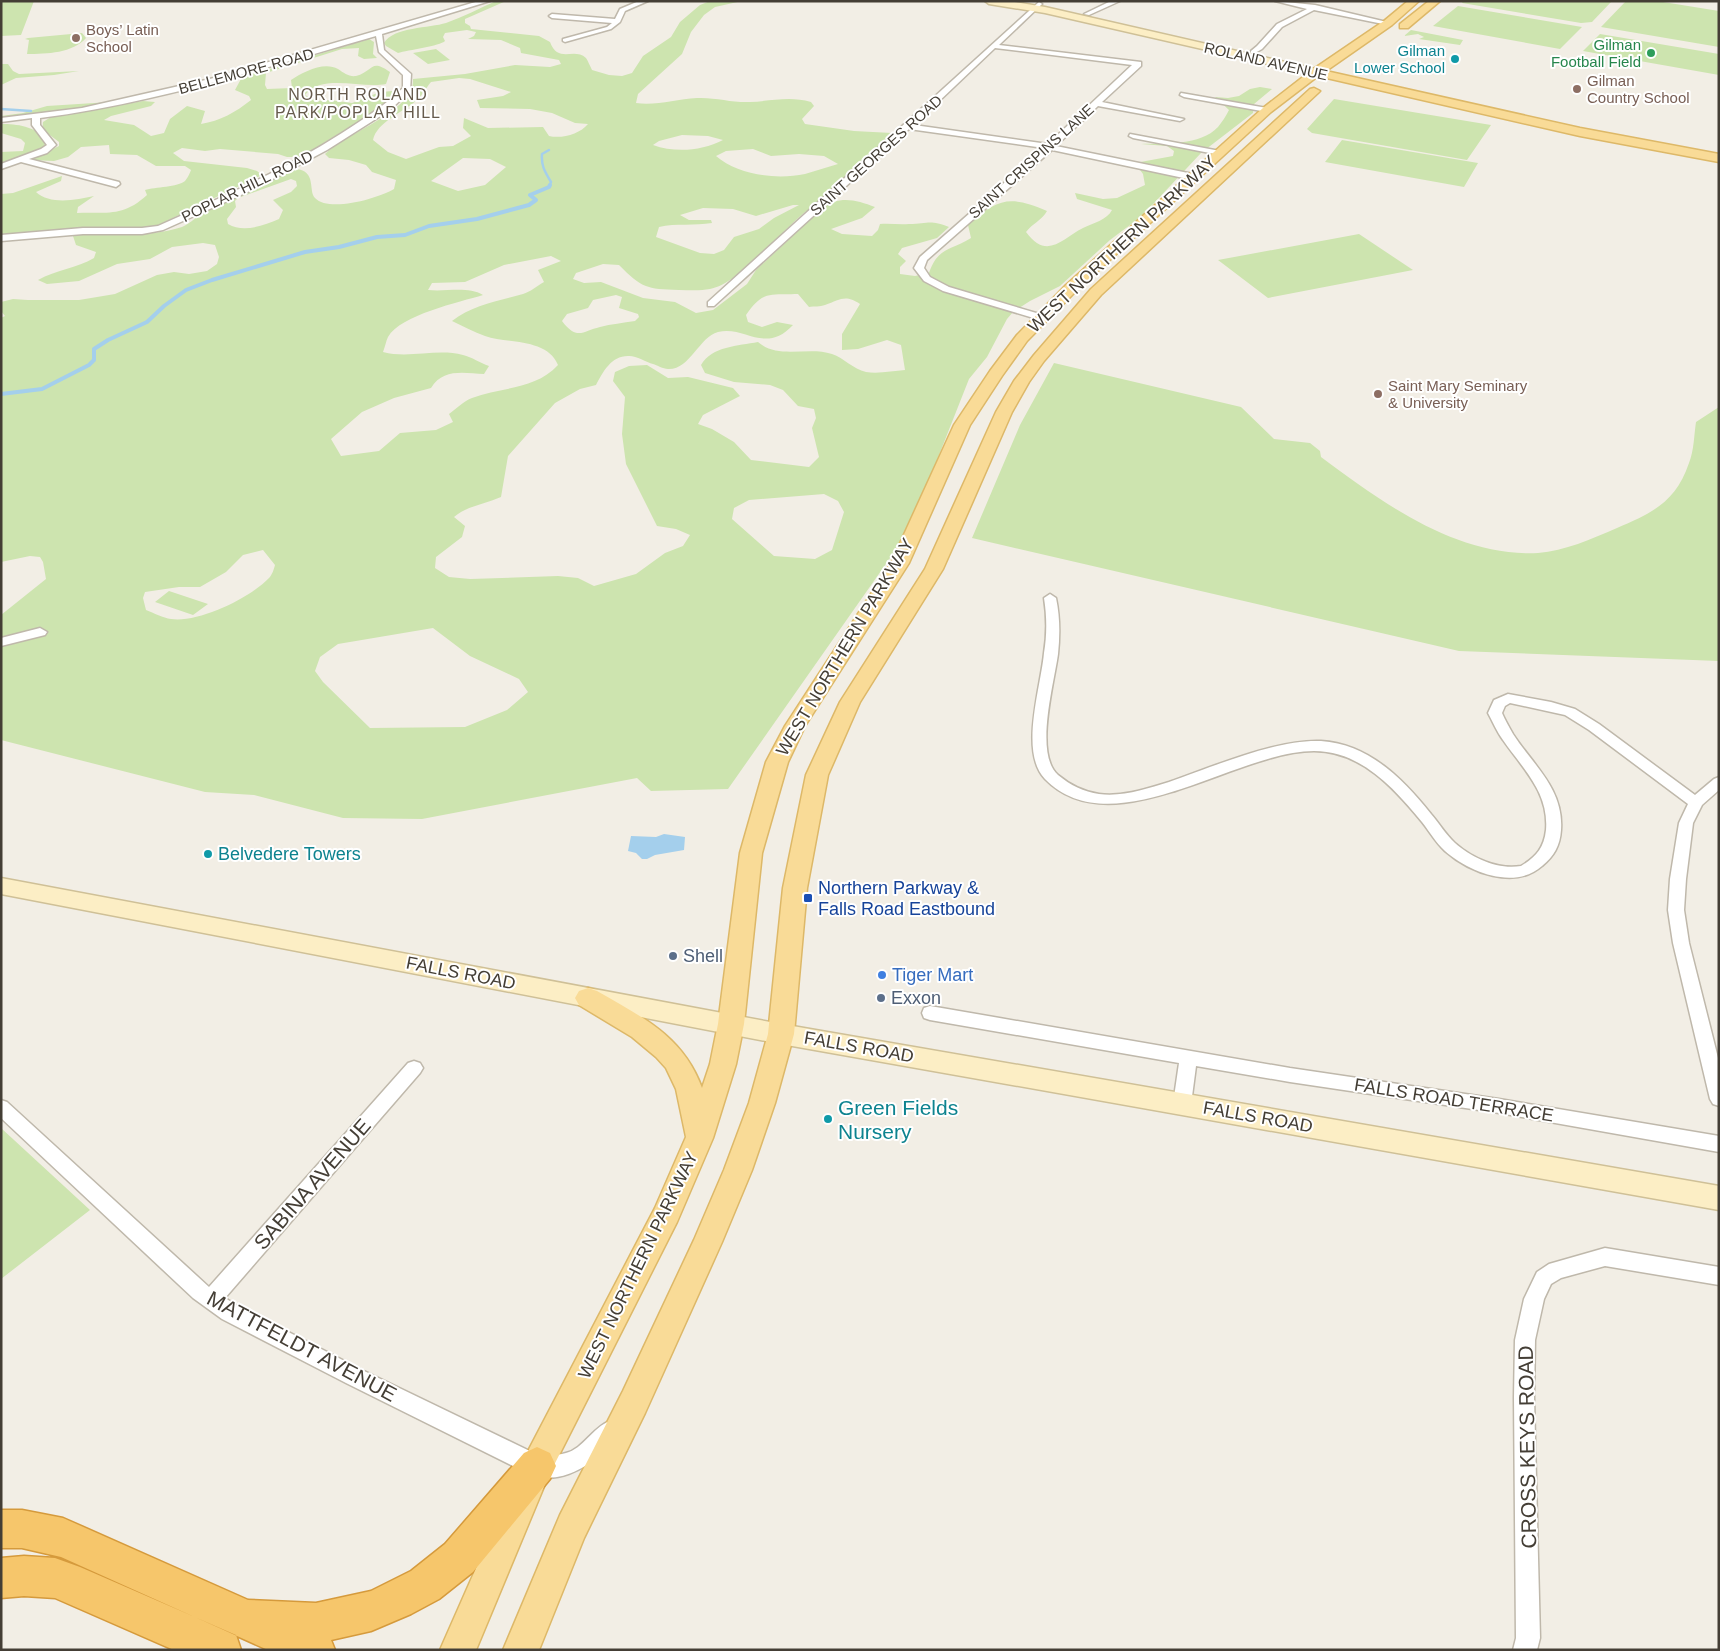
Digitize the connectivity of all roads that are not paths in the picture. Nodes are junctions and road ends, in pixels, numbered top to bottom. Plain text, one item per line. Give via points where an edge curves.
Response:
1 (487, 1) edge
2 (645, 1) edge
3 (989, 1) edge
4 (1117, 1) edge
5 (1278, 1) edge
6 (1325, 1) edge
7 (1414, 1) edge
8 (1435, 1) edge
9 (1021, 2) edge
10 (1036, 6) junction
11 (1313, 8) junction
12 (1087, 14) junction
13 (552, 16) dead end
14 (618, 21) junction
15 (1388, 23) junction
16 (379, 33) junction
17 (1156, 33) junction
18 (1395, 33) dead end
19 (565, 40) dead end
20 (993, 46) junction
21 (1253, 52) junction
22 (1320, 70) junction
23 (1339, 72) junction
24 (1184, 95) dead end
25 (1096, 103) junction
26 (1267, 110) junction
27 (36, 117) junction
28 (1180, 118) dead end
29 (1, 120) edge
30 (908, 126) junction
31 (1132, 136) dead end
32 (1050, 147) junction
33 (1719, 152) edge
34 (1220, 153) junction
35 (1719, 158) edge
36 (22, 160) junction
37 (1, 167) edge
38 (1193, 177) junction
39 (116, 184) dead end
40 (1, 238) edge
41 (711, 304) dead end
42 (1040, 318) junction
43 (1050, 598) dead end
44 (40, 632) dead end
45 (1, 642) edge
46 (1719, 782) edge
47 (1696, 802) junction
48 (1, 886) edge
49 (588, 998) junction
50 (930, 1013) dead end
51 (731, 1024) junction
52 (781, 1034) junction
53 (1189, 1057) junction
54 (414, 1068) dead end
55 (1719, 1099) edge
56 (1182, 1104) junction
57 (1, 1106) edge
58 (699, 1138) junction
59 (1719, 1144) edge
60 (1719, 1198) edge
61 (1719, 1276) edge
62 (211, 1300) junction
63 (634, 1402) junction
64 (537, 1466) junction
65 (1, 1529) edge
66 (1, 1578) edge
67 (248, 1620) junction
68 (221, 1650) edge
69 (315, 1650) edge
70 (458, 1650) edge
71 (521, 1650) edge
72 (1525, 1650) edge

1 - 16 street, BELLEMORE ROAD
2 - 14 street via 622,10
3 - 9 main road, ROLAND AVENUE
4 - 12 street
5 - 11 street
6 - 11 street
7 - 15 main road, WEST NORTHERN PARKWAY
8 - 18 main road
9 - 10 main road, ROLAND AVENUE
10 - 12 main road, ROLAND AVENUE
10 - 17 main road, ROLAND AVENUE
10 - 20 street, SAINT GEORGES ROAD
11 - 15 street
11 - 21 street via 1281,24
12 - 17 main road, ROLAND AVENUE
13 - 14 street
14 - 19 street via 604,30
15 - 22 main road, WEST NORTHERN PARKWAY
16 - 27 street, BELLEMORE ROAD via 203,83
16 - 40 street, POPLAR HILL ROAD via 381,51 407,74 407,89 361,126 283,170 152,230 83,231
17 - 21 main road, ROLAND AVENUE
17 - 22 main road, ROLAND AVENUE
20 - 25 street, SAINT CRISPINS LANE via 1138,64
20 - 30 street, SAINT GEORGES ROAD
21 - 22 main road, ROLAND AVENUE
22 - 23 main road, ROLAND AVENUE
22 - 26 main road, WEST NORTHERN PARKWAY
23 - 33 main road, ROLAND AVENUE via 1563,122
23 - 35 main road, ROLAND AVENUE via 1549,126
23 - 52 main road, WEST NORTHERN PARKWAY via 1306,97 1096,292 1039,358 1008,404 934,569 850,702 817,775 795,888
24 - 26 street
25 - 28 street
25 - 32 street, SAINT CRISPINS LANE
26 - 34 main road, WEST NORTHERN PARKWAY
27 - 29 street, BELLEMORE ROAD
27 - 36 street via 36,125 52,145
30 - 32 street
30 - 41 street, SAINT GEORGES ROAD
31 - 34 street
32 - 38 street
32 - 42 street, SAINT CRISPINS LANE via 949,233 923,259 919,268 927,279 946,289
34 - 38 main road, WEST NORTHERN PARKWAY
36 - 37 street
36 - 39 street
38 - 42 main road, WEST NORTHERN PARKWAY
42 - 51 main road, WEST NORTHERN PARKWAY via 999,368 962,424 900,563 795,726 777,762 751,853
43 - 47 street via 1052,631 1040,731 1041,757 1043,766 1058,782 1091,798 1106,801 1143,795 1282,750 1322,746 1336,748 1364,758 1378,768 1458,853 1487,868 1523,872 1546,854 1555,827 1552,800 1544,783 1507,736 1494,713 1499,703 1508,698 1570,712
44 - 45 street
46 - 47 street
47 - 55 street via 1686,823 1676,910
48 - 49 main road, FALLS ROAD
49 - 51 main road, FALLS ROAD
49 - 58 main road via 639,1028 664,1049 683,1074
50 - 53 street, FALLS ROAD TERRACE
51 - 52 main road, FALLS ROAD
51 - 58 main road, WEST NORTHERN PARKWAY via 723,1064
52 - 56 main road, FALLS ROAD
52 - 63 main road, WEST NORTHERN PARKWAY via 762,1103 738,1170
53 - 56 street
53 - 59 street, FALLS ROAD TERRACE
54 - 62 street, SABINA AVENUE
56 - 60 main road, FALLS ROAD
57 - 62 street, MATTFELDT AVENUE
58 - 64 main road, WEST NORTHERN PARKWAY via 667,1213
61 - 72 street, CROSS KEYS ROAD via 1605,1257 1556,1270 1544,1278 1534,1299 1525,1340 1528,1629
62 - 64 street, MATTFELDT AVENUE via 353,1376
63 - 64 street, MATTFELDT AVENUE via 604,1439 584,1455 569,1464
63 - 71 main road, WEST NORTHERN PARKWAY via 572,1527
64 - 67 highway via 459,1558 425,1585 397,1600 371,1611 316,1623
64 - 70 main road, WEST NORTHERN PARKWAY
65 - 67 highway via 62,1538
66 - 68 highway via 55,1578
67 - 69 highway

